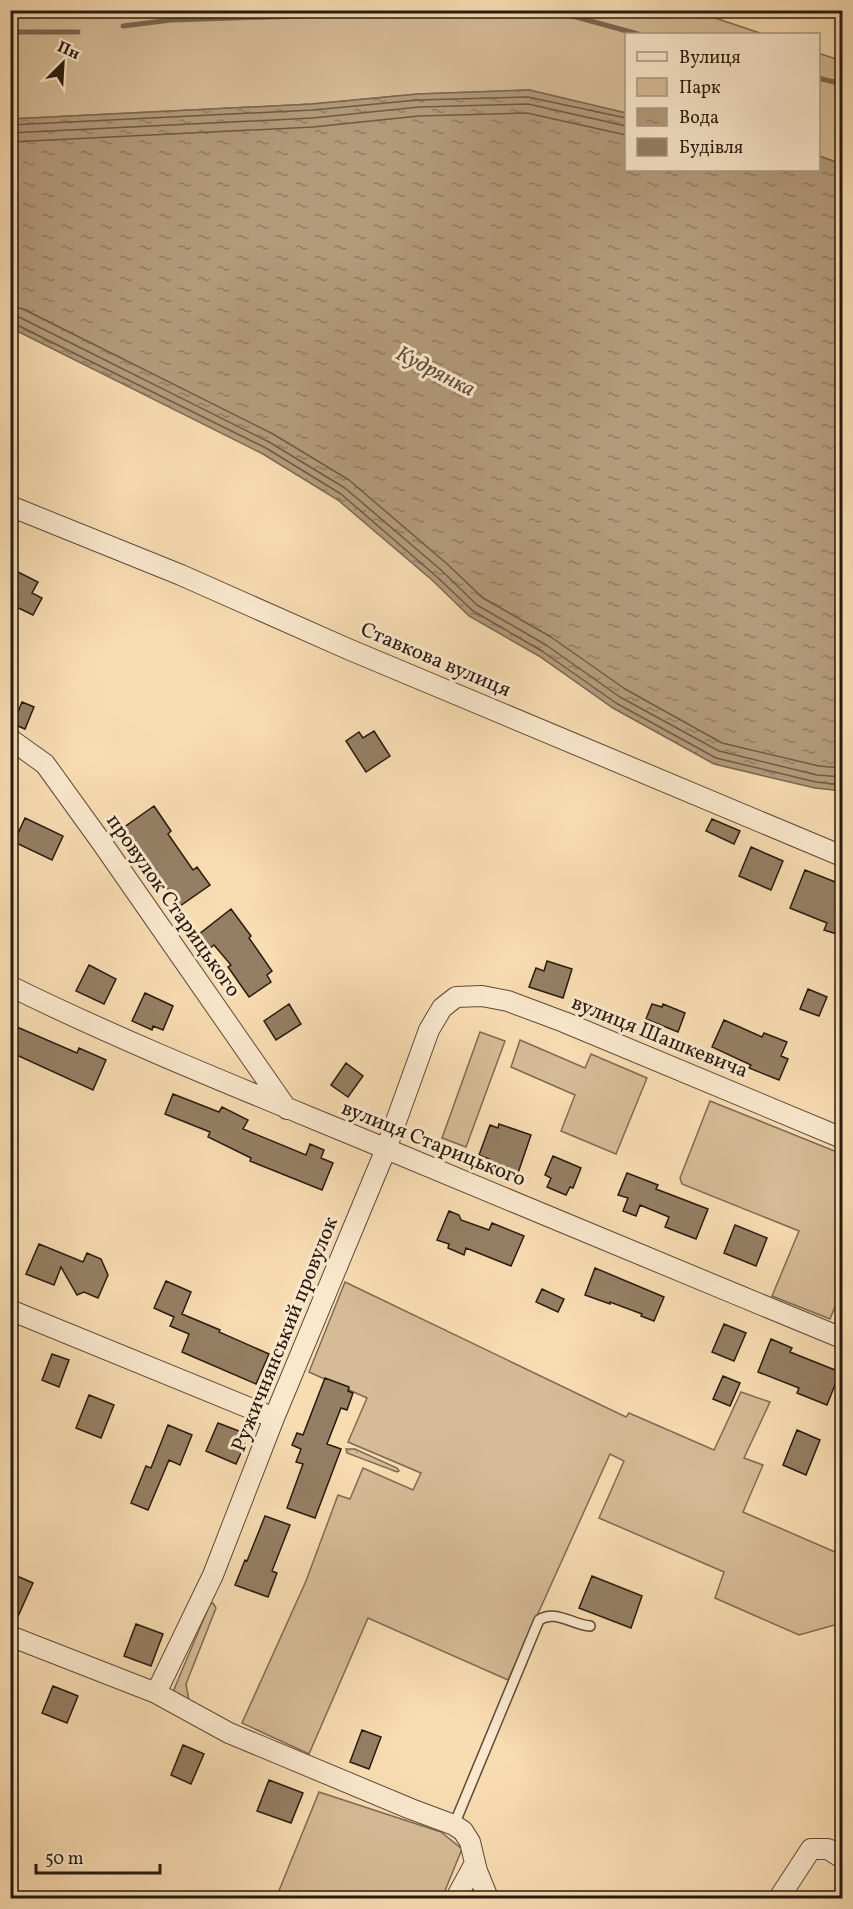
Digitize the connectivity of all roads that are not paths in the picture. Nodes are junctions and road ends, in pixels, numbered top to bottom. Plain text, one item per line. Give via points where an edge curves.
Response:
1 (10, 506) edge
2 (10, 739) edge
3 (843, 856) edge
4 (10, 986) edge
5 (456, 997) joint
6 (261, 1072) junction
7 (248, 1094) junction
8 (287, 1109) junction
9 (843, 1138) edge
10 (386, 1149) junction
11 (10, 1310) edge
12 (843, 1338) edge
13 (274, 1418) junction
14 (590, 1626) dead end
15 (10, 1636) edge
16 (156, 1692) junction
17 (454, 1825) junction
18 (835, 1853) edge
19 (475, 1863) junction
20 (456, 1899) edge
21 (488, 1899) edge
22 (779, 1899) edge

1 - 3 street, Ставкова вулиця
2 - 6 street, провулок Старицького via 45,764
4 - 7 street, вулиця Старицького
5 - 9 street, вулиця Шашкевича via 508,1001
5 - 10 street, Ружичнянський провулок via 442,1008 429,1030
6 - 7 street via 260,1083
6 - 8 street, провулок Старицького
7 - 8 street, вулиця Старицького
8 - 10 street, вулиця Старицького
10 - 12 street, вулиця Старицького
10 - 13 street, Ружичнянський провулок
11 - 13 street
13 - 16 street, Ружичнянський провулок via 213,1575
14 - 17 lane via 554,1616 539,1620
15 - 16 street
16 - 17 street via 229,1733
17 - 19 street via 470,1842
18 - 22 street via 811,1849
19 - 20 street
19 - 21 street

